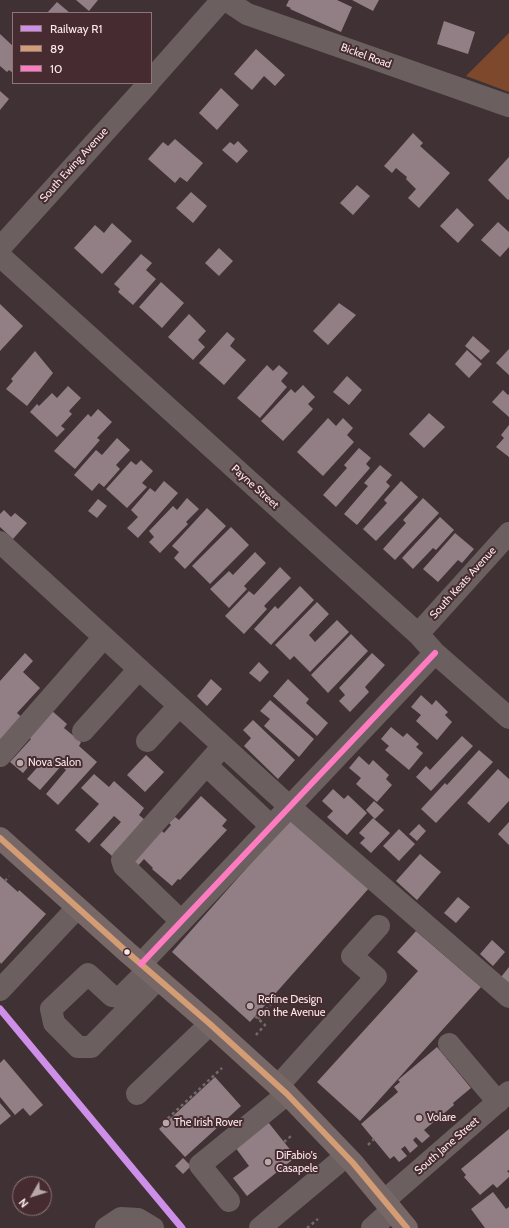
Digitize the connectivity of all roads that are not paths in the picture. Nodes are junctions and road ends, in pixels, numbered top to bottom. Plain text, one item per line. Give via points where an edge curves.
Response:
1 (222, 0) edge
2 (226, 0) edge
3 (152, 79) edge
4 (148, 84) edge
5 (509, 106) edge
6 (0, 248) edge
7 (0, 256) edge
8 (509, 533) edge
9 (0, 542) edge
10 (418, 634) junction
11 (104, 637) junction
12 (435, 653) junction
13 (139, 669) junction
14 (179, 706) junction
15 (509, 718) edge
16 (83, 731) dead end
17 (147, 740) dead end
18 (223, 746) junction
19 (0, 756) edge
20 (206, 765) junction
21 (290, 807) junction
22 (271, 826) junction
23 (0, 838) edge
24 (77, 908) junction
25 (181, 921) junction
26 (380, 926) dead end
27 (149, 971) junction
28 (0, 990) edge
29 (112, 996) junction
30 (509, 997) edge
31 (123, 1015) junction
32 (210, 1024) junction
33 (448, 1044) dead end
34 (282, 1090) junction
35 (137, 1094) dead end
36 (503, 1097) edge
37 (346, 1156) junction
38 (229, 1201) dead end
39 (388, 1205) junction
40 (106, 1228) edge
41 (153, 1228) edge
42 (260, 1228) edge
43 (372, 1228) edge
44 (407, 1228) edge

1 - 3 street
2 - 5 street, Bickel Road via 247,14
4 - 6 street, South Ewing Avenue
7 - 10 street, Payne Street
8 - 10 street, South Keats Avenue
9 - 11 street
10 - 12 street, Payne Street
11 - 13 street
11 - 19 street
12 - 15 street, Payne Street
12 - 21 street
13 - 14 street
13 - 16 street
14 - 17 street
14 - 18 street
18 - 20 street
18 - 21 street
20 - 22 street
20 - 25 street via 122,860 124,866
21 - 22 street
21 - 30 street
22 - 25 street
23 - 24 main road
24 - 27 main road
24 - 28 street
25 - 27 street
26 - 34 street via 352,956 376,977
27 - 29 street via 121,997
27 - 31 street
27 - 32 main road
29 - 31 street
29 - 31 street via 88,974 51,1009 54,1023 78,1047 91,1047
32 - 34 main road
32 - 35 street
33 - 36 street
34 - 37 main road
34 - 38 street via 200,1164
36 - 39 street, South Jane Street
37 - 39 main road
37 - 42 street
39 - 43 street, South Jane Street
39 - 44 main road
40 - 41 street via 120,1218 138,1219

